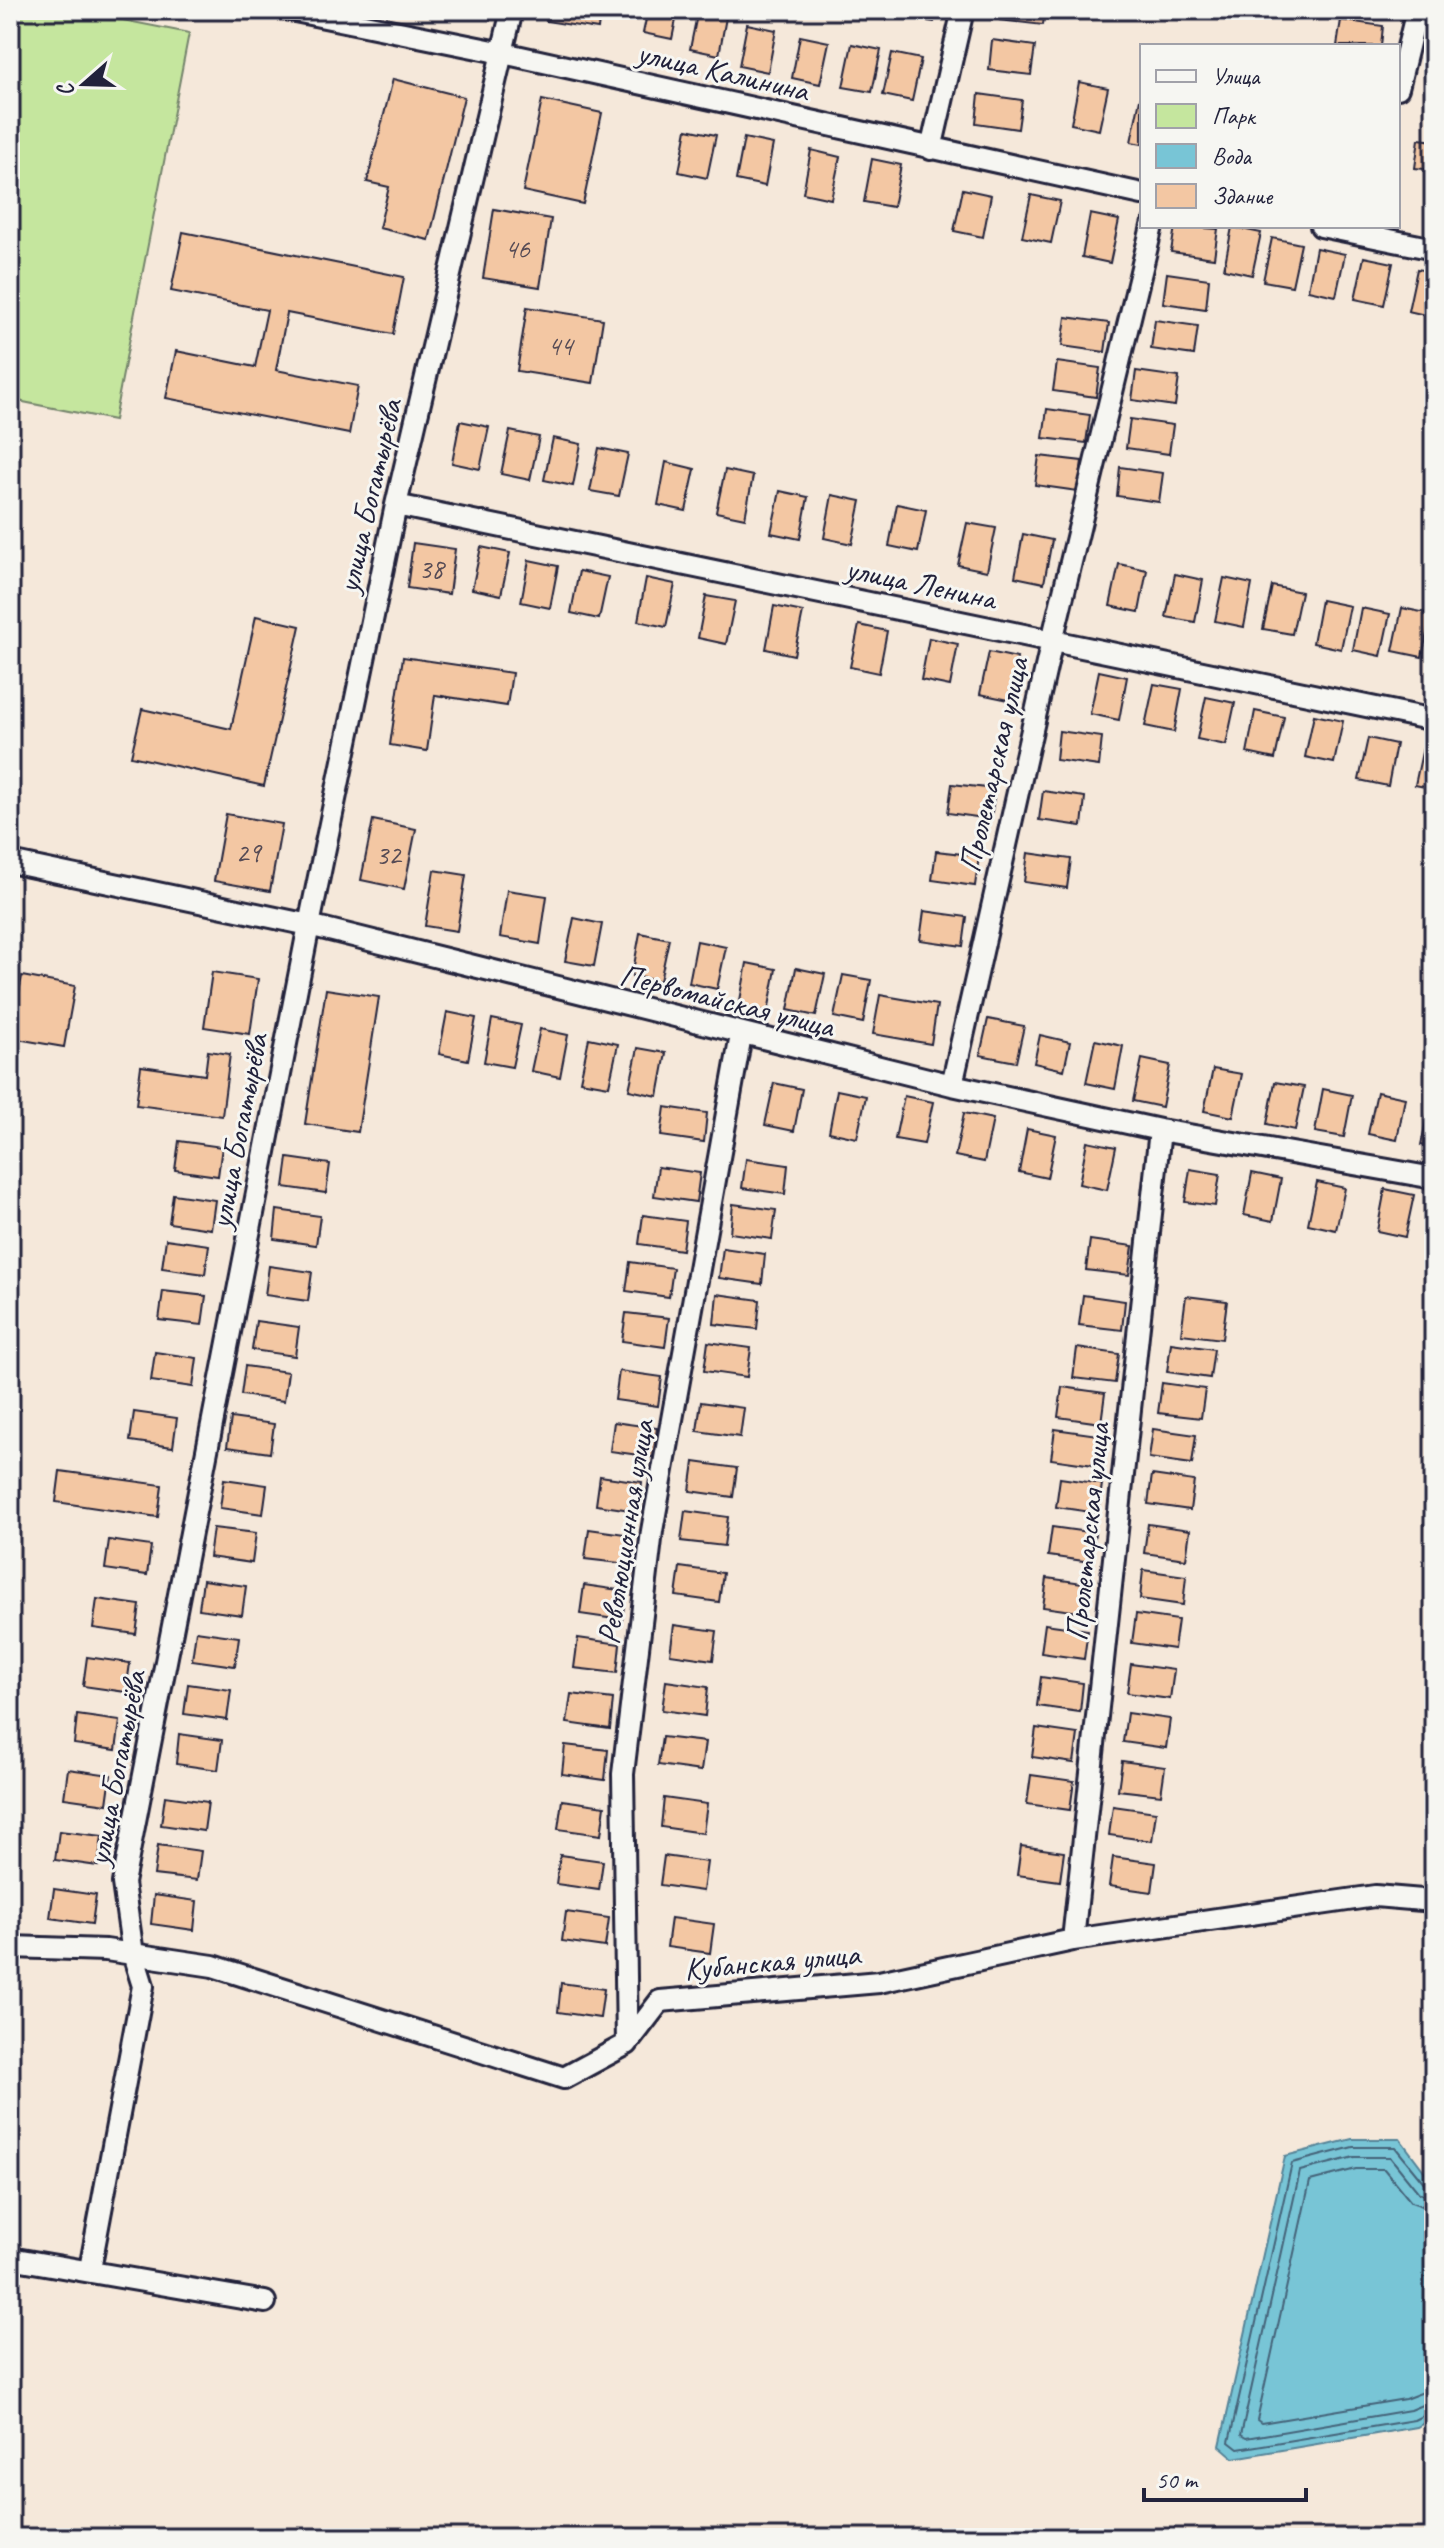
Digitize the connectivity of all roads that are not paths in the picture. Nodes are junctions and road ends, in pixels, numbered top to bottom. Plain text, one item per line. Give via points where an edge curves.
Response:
1 (290, 10) edge
2 (512, 10) edge
3 (963, 10) edge
4 (1417, 10) edge
5 (503, 53) junction
6 (1400, 80) edge
7 (931, 149) junction
8 (1140, 194) edge
9 (1152, 228) edge
10 (1342, 228) edge
11 (1364, 230) edge
12 (1434, 249) edge
13 (396, 505) junction
14 (1052, 641) junction
15 (1434, 720) edge
16 (10, 862) edge
17 (309, 925) junction
18 (741, 1035) junction
19 (952, 1085) junction
20 (1160, 1130) junction
21 (1434, 1178) edge
22 (1434, 1901) edge
23 (1073, 1940) junction
24 (10, 1947) edge
25 (133, 1954) junction
26 (627, 2044) junction
27 (10, 2258) edge
28 (90, 2269) junction
29 (265, 2302) dead end

1 - 5 street, улица Калинина
2 - 5 street, улица Богатырёва
3 - 7 street
4 - 6 street
5 - 7 street, улица Калинина
5 - 13 street, улица Богатырёва
7 - 8 street, улица Калинина
9 - 14 street, Пролетарская улица
10 - 11 street
11 - 12 street
13 - 14 street, улица Ленина
13 - 17 street, улица Богатырёва
14 - 15 street, улица Ленина
14 - 19 street, Пролетарская улица
16 - 17 street, Первомайская улица
17 - 18 street, Первомайская улица
17 - 25 street, улица Богатырёва via 123,1883
18 - 19 street, Первомайская улица
18 - 26 street, Революционная улица via 652,1531 623,1774
19 - 20 street, Первомайская улица
20 - 21 street, Первомайская улица
20 - 23 street, Пролетарская улица
22 - 23 street, Кубанская улица via 1375,1896
23 - 26 street, Кубанская улица via 879,1982 660,2001
24 - 25 street, Кубанская улица
25 - 26 street, Кубанская улица via 213,1966 564,2078
25 - 28 street, улица Богатырёва via 143,1986
27 - 28 street
28 - 29 street

